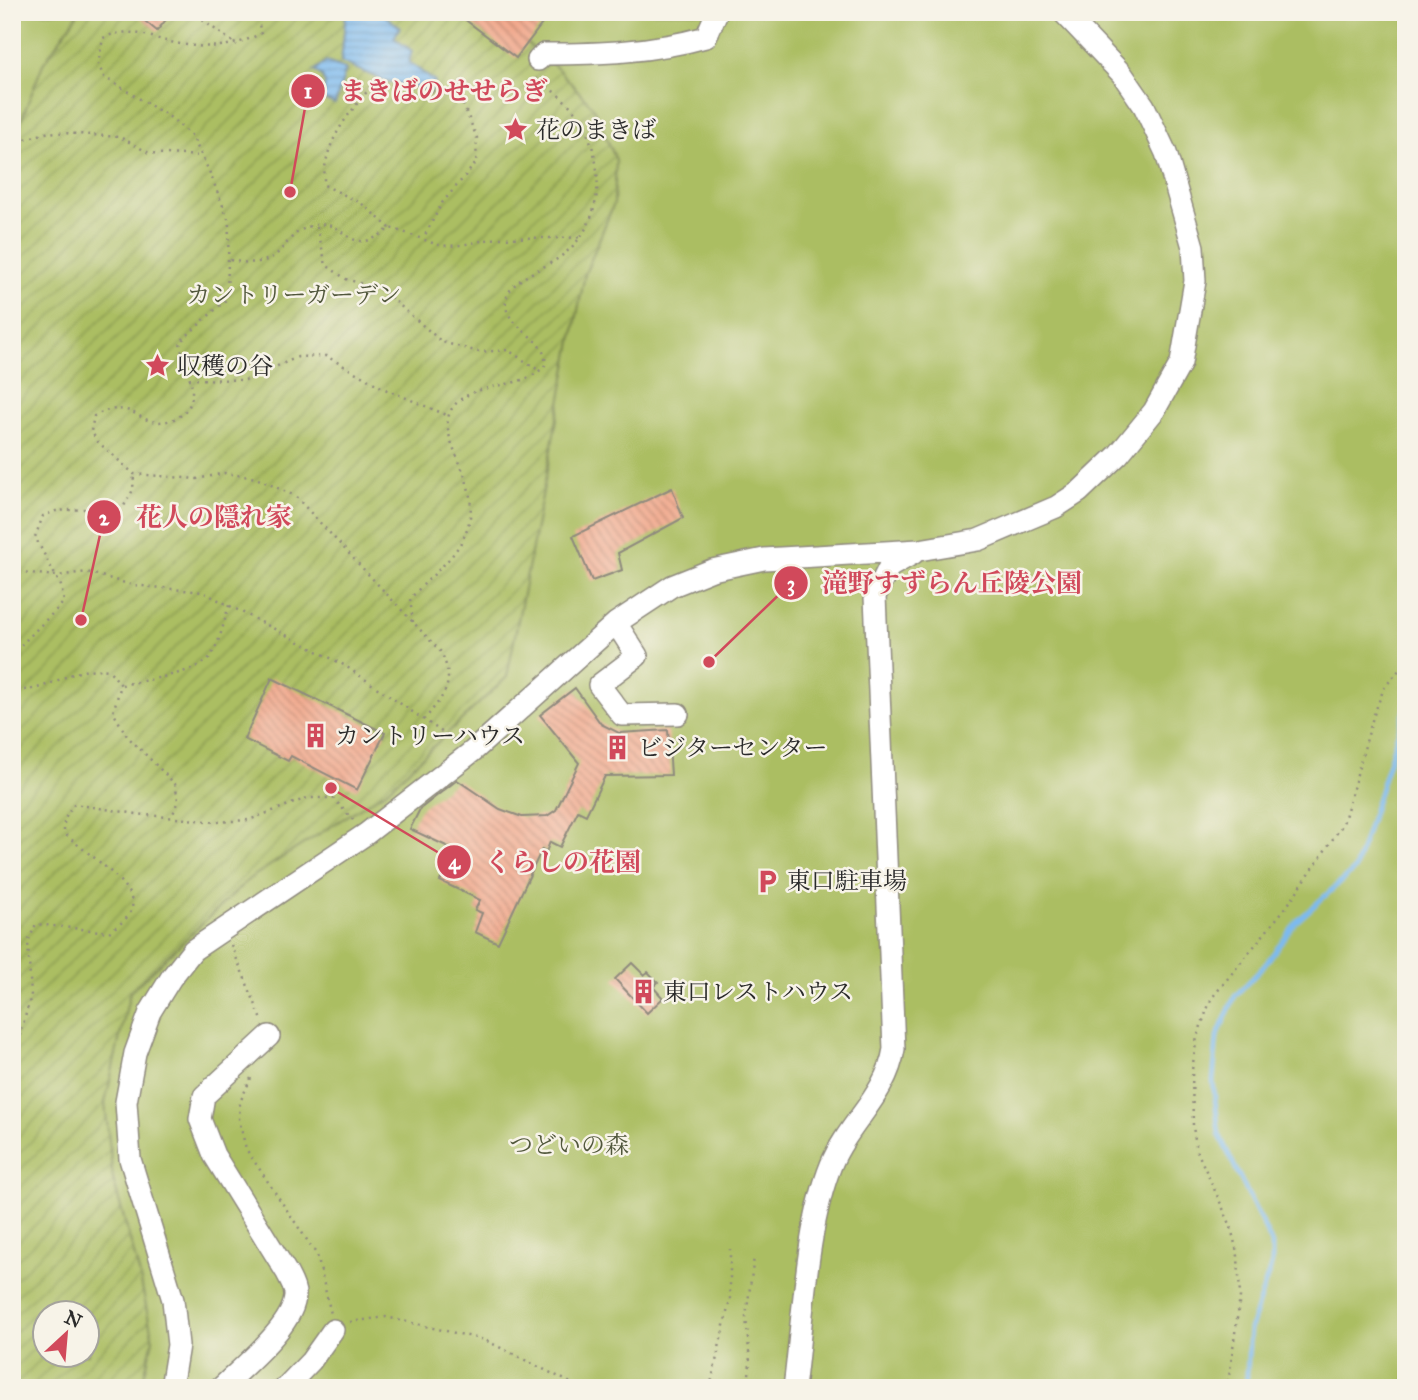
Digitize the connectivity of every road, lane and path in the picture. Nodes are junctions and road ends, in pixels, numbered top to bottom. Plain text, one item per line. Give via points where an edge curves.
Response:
1 (191, 12) edge
2 (256, 12) edge
3 (717, 12) edge
4 (1063, 12) edge
5 (237, 45) junction
6 (536, 69) joint
7 (12, 144) edge
8 (202, 156) junction
9 (316, 225) junction
10 (390, 228) junction
11 (424, 237) junction
12 (583, 237) junction
13 (230, 260) junction
14 (540, 371) junction
15 (189, 379) junction
16 (449, 416) junction
17 (134, 474) junction
18 (919, 550) junction
19 (12, 571) edge
20 (56, 576) junction
21 (229, 605) junction
22 (615, 623) junction
23 (416, 627) junction
24 (16, 658) dead end
25 (1406, 662) edge
26 (121, 685) junction
27 (17, 690) dead end
28 (678, 714) dead end
29 (425, 719) junction
30 (473, 751) junction
31 (172, 817) junction
32 (366, 834) junction
33 (225, 929) junction
34 (269, 1037) joint
35 (12, 1063) edge
36 (252, 1077) dead end
37 (730, 1249) dead end
38 (754, 1258) dead end
39 (333, 1330) junction
40 (171, 1388) edge
41 (221, 1388) edge
42 (285, 1388) edge
43 (581, 1388) edge
44 (710, 1388) edge
45 (748, 1388) edge
46 (794, 1388) edge
47 (1225, 1388) edge

1 - 5 path
2 - 5 path via 261,33
3 - 6 street via 706,37 666,48 611,54 544,54
4 - 18 street via 1122,74 1144,106 1166,153 1193,247 1195,281 1181,363 1154,411 1079,492 1056,507 978,540
5 - 8 path via 225,48 117,32 103,38 99,48 98,64 104,77 172,118 192,136
6 - 12 path via 575,111 589,136 597,205
7 - 8 path via 49,132 120,137 149,153
8 - 13 path via 229,220
9 - 10 path via 335,228 358,242 374,241
9 - 13 path via 299,233 275,258 252,265
9 - 14 path via 326,265 346,279 382,289 442,342 479,352 508,350
10 - 11 path
10 - 11 path via 361,204 324,185 323,165 339,124 370,88 402,85 447,94 463,104 477,138 476,163 442,202
11 - 12 path via 431,243 467,245 499,238
12 - 14 path via 519,282 506,298 512,319 543,350 546,357
13 - 15 path via 227,299 180,342
14 - 16 path via 465,397
15 - 16 path via 245,380 298,357 326,356 385,389
15 - 17 path via 192,395 188,408 169,421 150,421 128,410 107,409 94,416 92,431 98,442
16 - 23 path via 446,427 471,488 473,507 460,546 410,599 410,617
17 - 20 path via 133,490 124,506 43,516 35,537
17 - 23 path via 197,479 226,472 256,478 295,496
18 - 22 street via 764,559 712,570 672,586
18 - 46 street via 889,567 875,596 895,1037 891,1065 831,1164 815,1220
19 - 20 path
20 - 21 path via 87,572 132,585 203,592
20 - 24 path via 64,602 19,647
21 - 26 path via 208,660 193,669
21 - 29 path via 344,665
22 - 28 street via 637,656 599,685 622,715
22 - 30 street
23 - 29 path via 441,652 449,669 448,689
25 - 47 path via 1384,688 1343,824 1287,906 1211,999 1197,1037 1192,1070 1195,1139 1230,1224 1238,1256 1240,1297
26 - 27 path via 109,670 91,667 34,691
26 - 31 path via 113,712 127,736 175,784 178,800
29 - 30 path
30 - 32 street
31 - 32 path via 248,820 307,798 333,798
31 - 35 path via 74,804 64,820 64,833 116,877 131,895 132,909 109,932 36,924 28,942 31,996
32 - 33 street
33 - 34 path
33 - 40 street via 193,950 150,1012 135,1054 126,1101 130,1159 173,1300 178,1345
34 - 41 street via 204,1096 200,1119 214,1155 295,1293 283,1325
36 - 39 path via 240,1102 246,1149 317,1255
37 - 44 path via 730,1299
38 - 45 path via 746,1317
39 - 42 street
39 - 43 path via 343,1320 354,1323 386,1317 433,1327 485,1340

